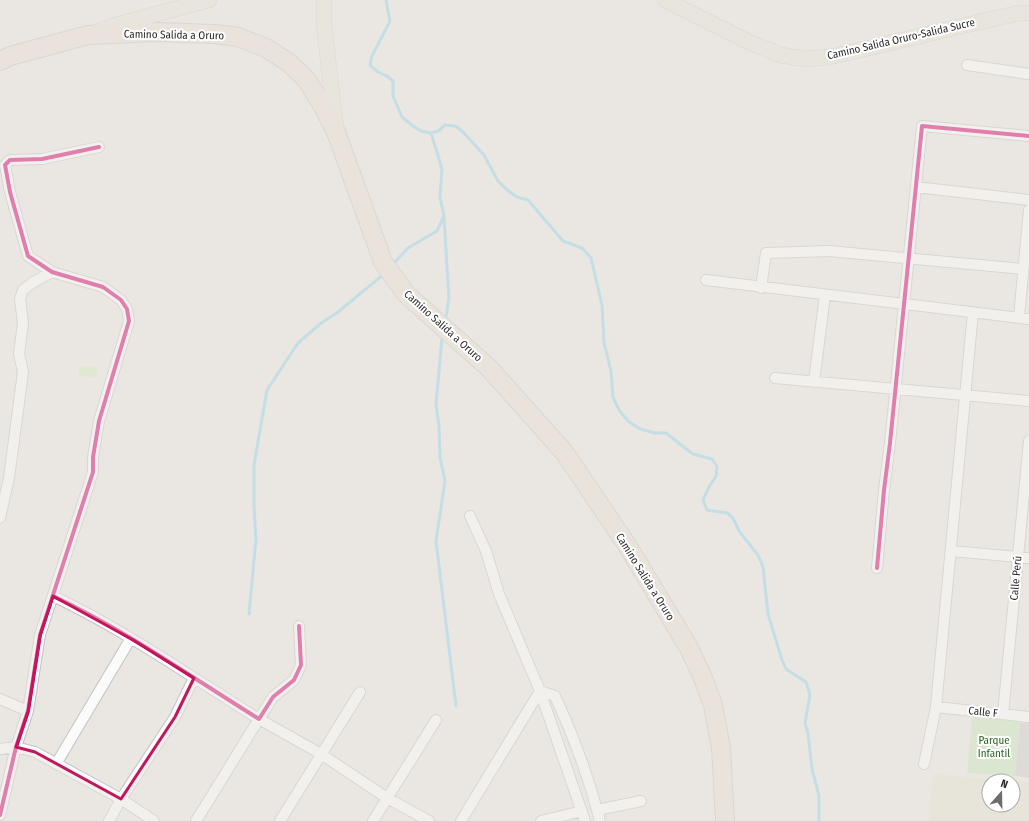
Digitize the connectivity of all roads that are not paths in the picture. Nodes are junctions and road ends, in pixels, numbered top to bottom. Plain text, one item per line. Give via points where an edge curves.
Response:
1 (209, 0) edge
2 (324, 0) edge
3 (665, 0) edge
4 (1029, 13) edge
5 (88, 35) junction
6 (0, 61) edge
7 (967, 65) dead end
8 (1029, 74) edge
9 (336, 132) junction
10 (1029, 136) edge
11 (99, 147) dead end
12 (916, 187) junction
13 (1029, 200) edge
14 (1029, 210) edge
15 (909, 259) junction
16 (1023, 269) junction
17 (52, 272) junction
18 (706, 280) dead end
19 (761, 288) junction
20 (825, 295) junction
21 (904, 304) junction
22 (973, 312) junction
23 (1024, 318) edge
24 (775, 378) dead end
25 (814, 382) junction
26 (895, 390) junction
27 (965, 396) junction
28 (1029, 401) edge
29 (1029, 441) edge
30 (470, 516) dead end
31 (0, 518) edge
32 (951, 551) junction
33 (1018, 557) junction
34 (1029, 558) edge
35 (877, 568) dead end
36 (52, 596) junction
37 (299, 626) dead end
38 (131, 638) junction
39 (194, 678) junction
40 (540, 691) junction
41 (360, 692) dead end
42 (0, 699) edge
43 (936, 707) junction
44 (28, 711) junction
45 (1003, 714) junction
46 (1029, 717) edge
47 (259, 719) junction
48 (436, 720) dead end
49 (16, 747) junction
50 (0, 749) edge
51 (321, 754) junction
52 (56, 764) junction
53 (924, 764) dead end
54 (386, 798) junction
55 (121, 799) junction
56 (641, 801) dead end
57 (597, 810) junction
58 (0, 815) edge
59 (584, 816) edge
60 (109, 821) edge
61 (154, 821) edge
62 (196, 821) edge
63 (280, 821) edge
64 (373, 821) edge
65 (429, 821) edge
66 (461, 821) edge
67 (541, 821) edge
68 (600, 821) edge
69 (725, 821) edge

1 - 5 main road
2 - 9 main road via 324,25
3 - 4 main road, Camino Salida Oruro-Salida Sucre via 749,42 781,54 805,59 830,57 1019,13
5 - 6 highway, Camino Salida a Oruro
5 - 9 highway, Camino Salida a Oruro via 158,32 238,37 266,48 288,62 306,79 322,103
7 - 8 street
9 - 69 highway, Camino Salida a Oruro via 383,262 406,294 489,368 564,452 626,545 689,648 713,705 721,748
10 - 12 street via 922,126
11 - 17 street via 42,159 10,160 5,165 28,256
12 - 13 street
12 - 15 street
14 - 16 street
15 - 16 street
15 - 19 street via 829,251 766,253
15 - 21 street
16 - 23 street
17 - 31 street via 23,290 20,299 23,323 19,354 23,372 9,478
17 - 36 street via 103,287 121,300 127,309 129,321 99,421 93,472
18 - 19 street
19 - 20 street
20 - 21 street
20 - 25 street
21 - 22 street
21 - 26 street
22 - 23 street
22 - 27 street
24 - 25 street
25 - 26 street
26 - 27 street
26 - 35 street
27 - 28 street
27 - 32 street
29 - 33 street, Calle Perú
30 - 40 street via 486,551 499,594
32 - 33 street
32 - 43 street
33 - 34 street
33 - 45 street, Calle Perú
36 - 38 street
36 - 44 street via 40,635
37 - 47 street via 301,665 294,680 273,698
38 - 39 street
38 - 52 street
39 - 47 street
39 - 55 street via 175,717
40 - 57 street via 555,696 573,734
40 - 59 street
40 - 66 street
41 - 51 street
42 - 44 street
43 - 45 street, Calle F
43 - 53 street
44 - 49 street
45 - 46 street, Calle F
47 - 51 street
47 - 62 street
48 - 54 street
49 - 50 street
49 - 52 street via 34,752
49 - 58 street
51 - 54 street
51 - 63 street
52 - 55 street
54 - 64 street
54 - 65 street
55 - 60 street
55 - 61 street
56 - 57 street
57 - 68 street
59 - 67 street

